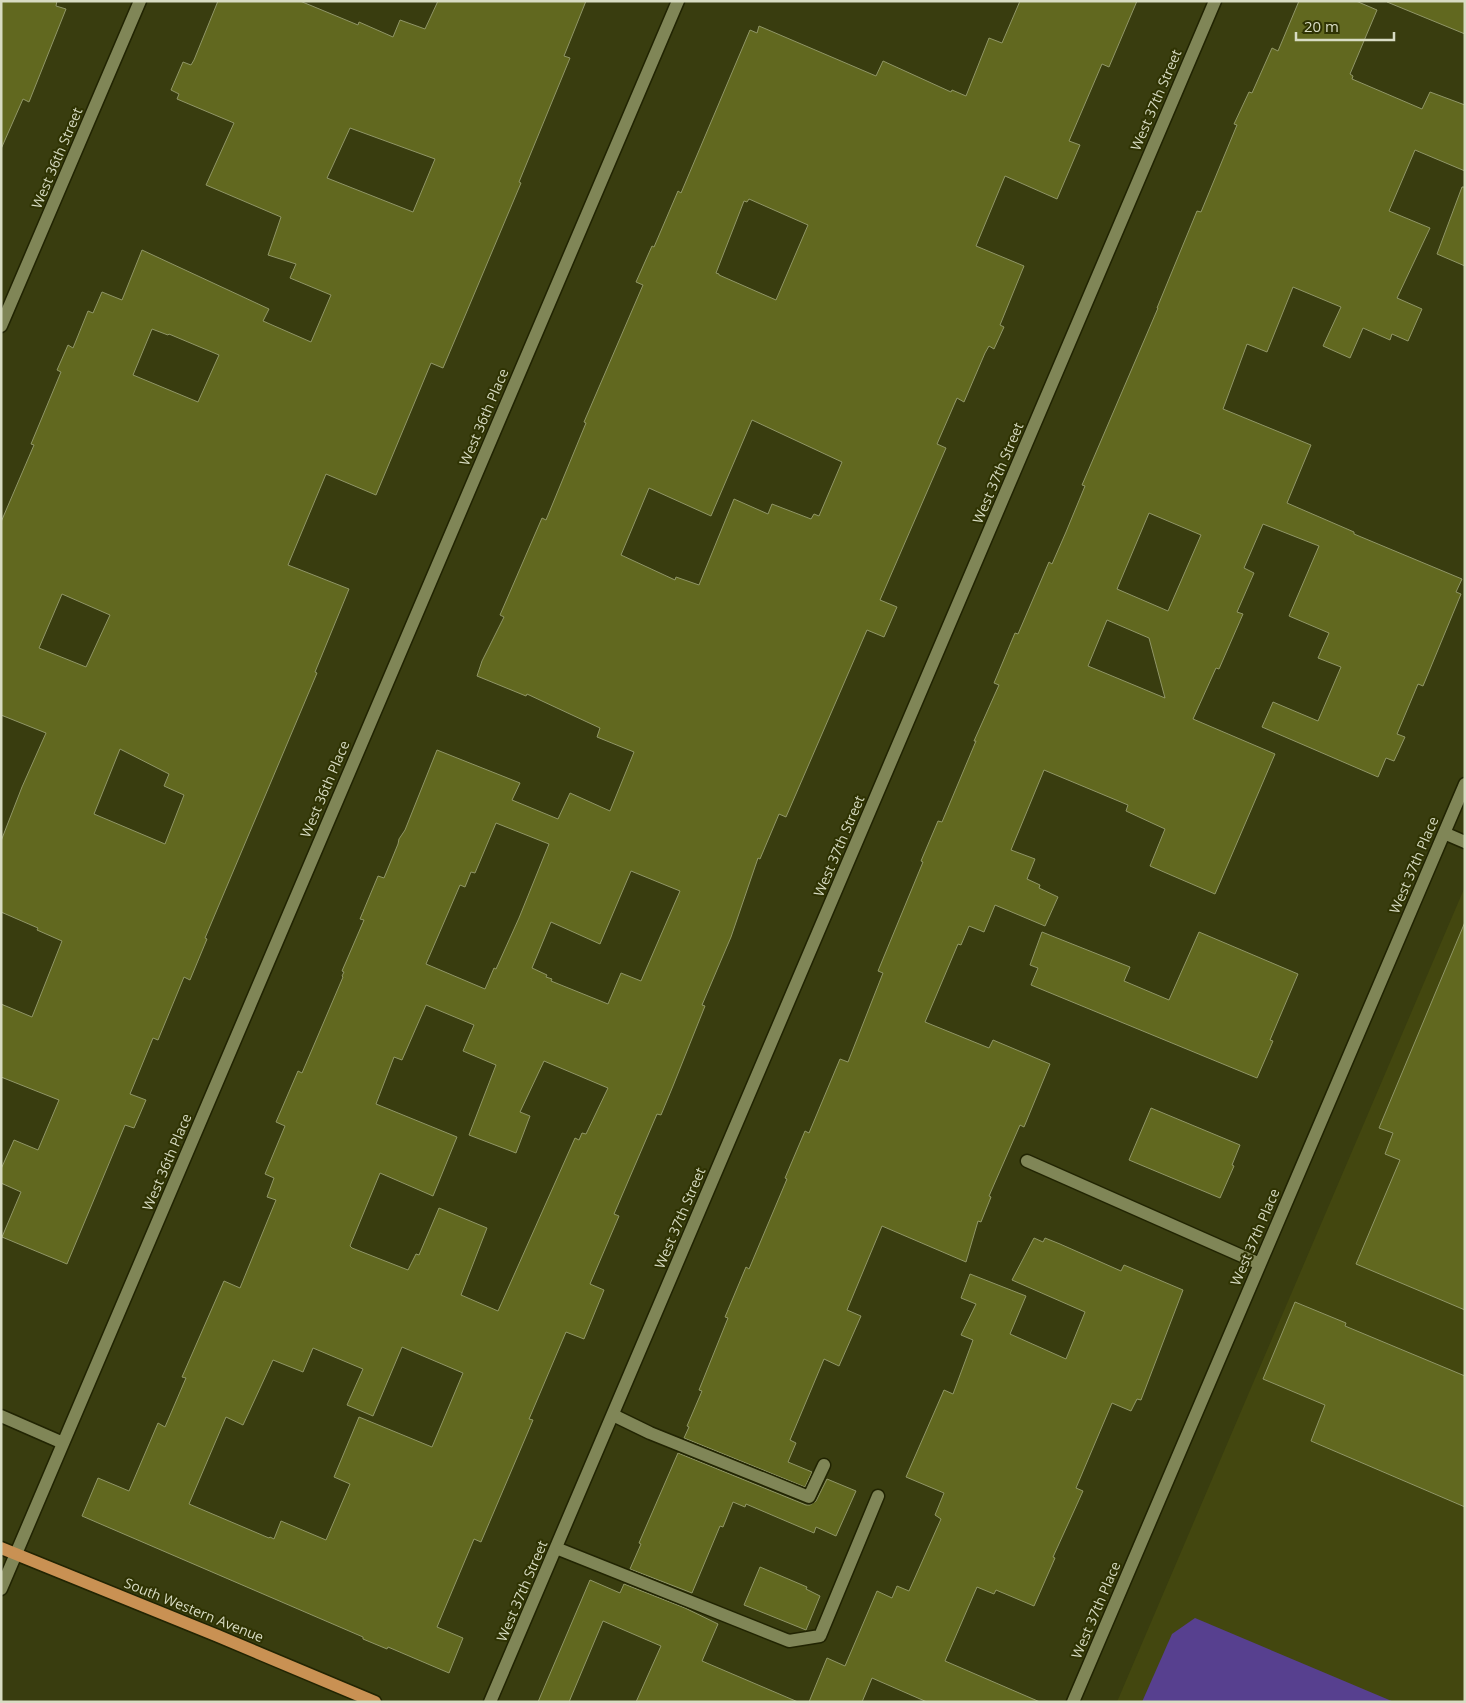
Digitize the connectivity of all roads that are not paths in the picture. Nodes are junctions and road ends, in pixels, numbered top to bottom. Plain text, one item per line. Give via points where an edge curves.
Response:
1 (140, 1) edge
2 (678, 1) edge
3 (1215, 1) edge
4 (1, 326) edge
5 (1465, 784) edge
6 (1444, 833) junction
7 (1465, 842) edge
8 (1026, 1162) dead end
9 (1260, 1264) junction
10 (613, 1414) junction
11 (1, 1416) edge
12 (63, 1443) junction
13 (824, 1465) dead end
14 (878, 1496) dead end
15 (1, 1548) edge
16 (556, 1548) junction
17 (16, 1555) junction
18 (1, 1589) edge
19 (375, 1702) edge
20 (490, 1702) edge
21 (1073, 1702) edge

1 - 4 street, West 36th Street
2 - 12 street, West 36th Place
3 - 10 street, West 37th Street
5 - 6 street, West 37th Place
6 - 7 street
6 - 9 street, West 37th Place
8 - 9 street
9 - 21 street, West 37th Place
10 - 13 street via 650,1433 809,1497
10 - 16 street, West 37th Street
11 - 12 street
12 - 17 street, West 36th Place
14 - 16 street via 820,1636 789,1641
15 - 17 main road, South Western Avenue
16 - 20 street, West 37th Street
17 - 18 street, West 36th Place
17 - 19 main road, South Western Avenue

